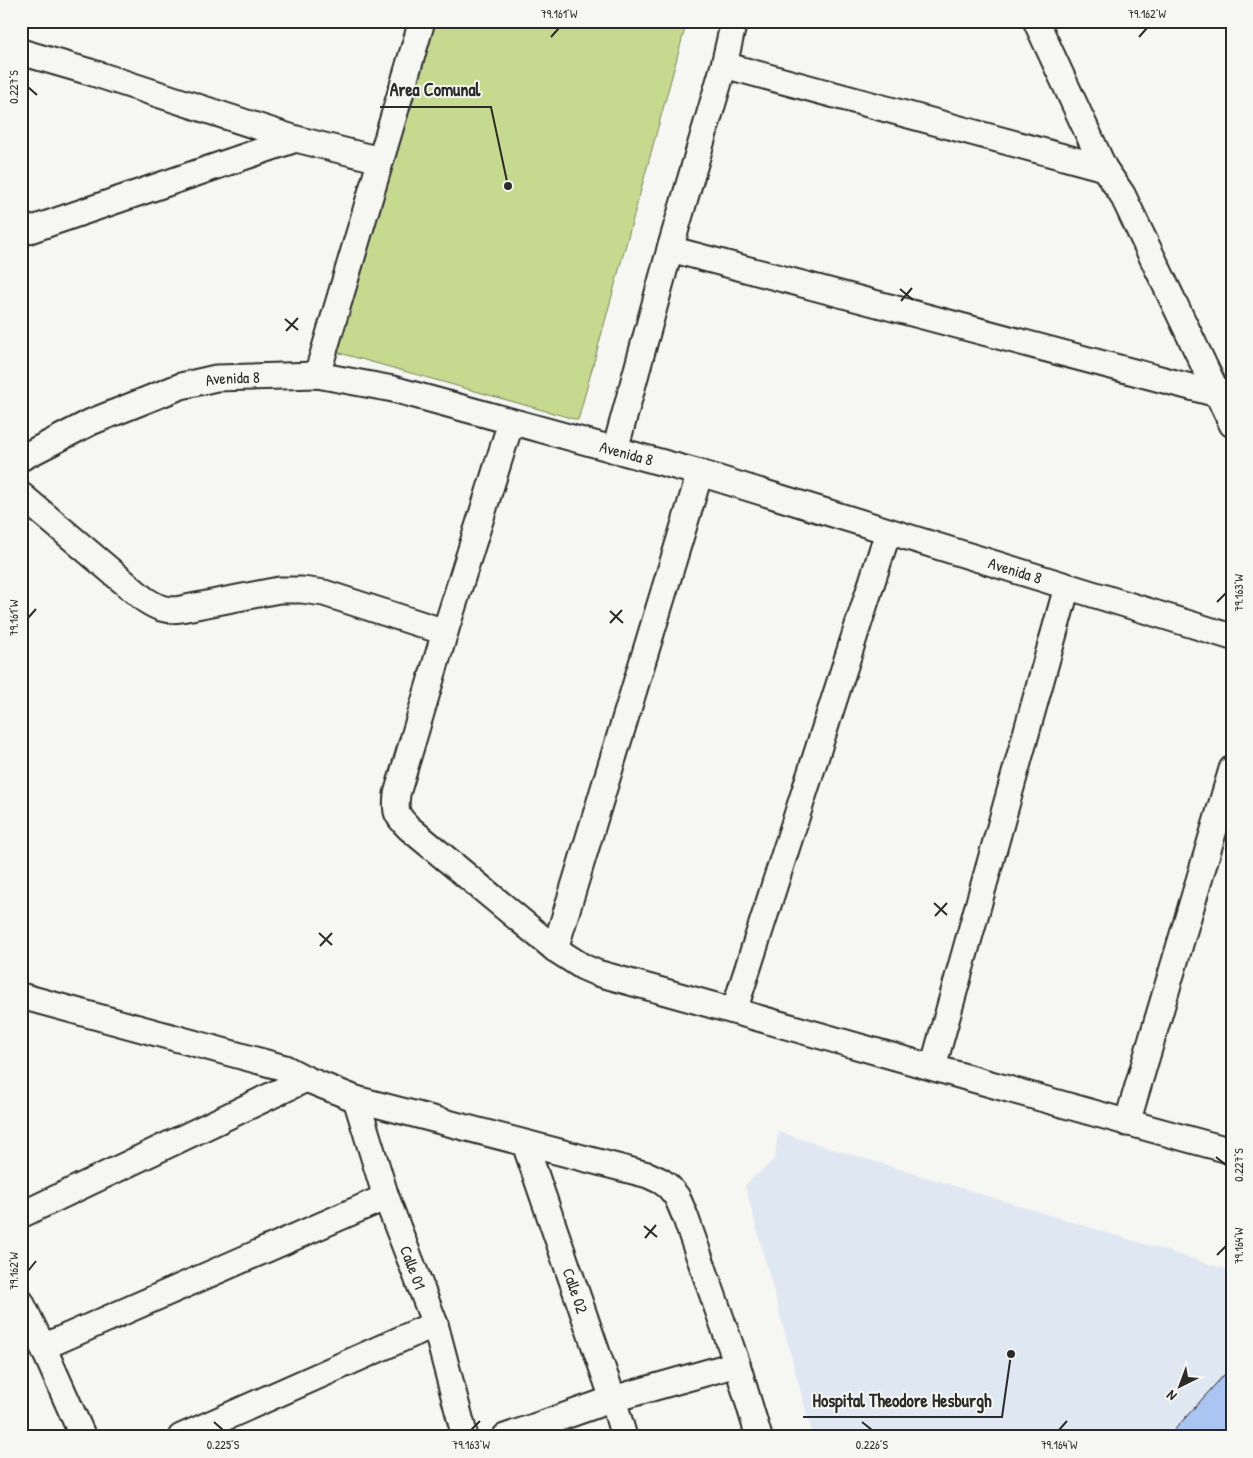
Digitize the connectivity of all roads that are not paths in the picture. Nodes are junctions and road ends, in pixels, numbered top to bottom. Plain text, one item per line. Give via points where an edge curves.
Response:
1 (422, 21) edge
2 (734, 21) edge
3 (1036, 21) edge
4 (21, 52) edge
5 (724, 65) junction
6 (296, 139) junction
7 (380, 160) junction
8 (1104, 168) junction
9 (21, 233) edge
10 (670, 249) junction
11 (317, 375) junction
12 (1217, 394) junction
13 (511, 422) junction
14 (1232, 424) edge
15 (615, 450) junction
16 (21, 458) edge
17 (700, 473) junction
18 (21, 495) edge
19 (888, 532) junction
20 (1068, 587) junction
21 (445, 632) junction
22 (1232, 637) edge
23 (1232, 769) edge
24 (555, 949) junction
25 (21, 996) edge
26 (734, 1011) junction
27 (933, 1067) junction
28 (306, 1079) junction
29 (356, 1099) junction
30 (1127, 1123) junction
31 (525, 1144) junction
32 (1232, 1151) edge
33 (386, 1197) junction
34 (21, 1215) edge
35 (25, 1316) edge
36 (435, 1324) junction
37 (43, 1347) junction
38 (736, 1364) junction
39 (613, 1399) junction
40 (83, 1437) edge
41 (180, 1437) edge
42 (465, 1437) edge
43 (504, 1437) edge
44 (624, 1437) edge
45 (760, 1437) edge

1 - 7 street
2 - 5 street
3 - 8 street
4 - 6 street
5 - 8 street
5 - 10 street
6 - 7 street
6 - 9 street
7 - 11 street
8 - 12 street via 1122,194
10 - 12 street
10 - 15 street
11 - 13 street, Avenida 8 via 393,389
11 - 16 street, Avenida 8 via 216,378 181,386 91,422
12 - 14 street
13 - 15 street, Avenida 8
13 - 21 street
15 - 17 street, Avenida 8
17 - 19 street, Avenida 8
17 - 24 street
18 - 21 street via 144,599 164,610 279,590 302,590 324,593
19 - 20 street, Avenida 8
19 - 26 street
20 - 22 street, Avenida 8
20 - 27 street
21 - 24 street via 395,808 409,828
23 - 30 street
24 - 26 street via 597,973
25 - 28 street via 285,1068
26 - 27 street
27 - 30 street
28 - 29 street
28 - 34 street
29 - 31 street
29 - 33 street, Calle 01
30 - 32 street
31 - 38 street via 634,1171 669,1187 685,1216
31 - 39 street, Calle 02
33 - 36 street, Calle 01
33 - 37 street
35 - 37 street
36 - 41 street
36 - 42 street, Calle 01
37 - 40 street
38 - 39 street
38 - 45 street
39 - 43 street
39 - 44 street, Calle 02

